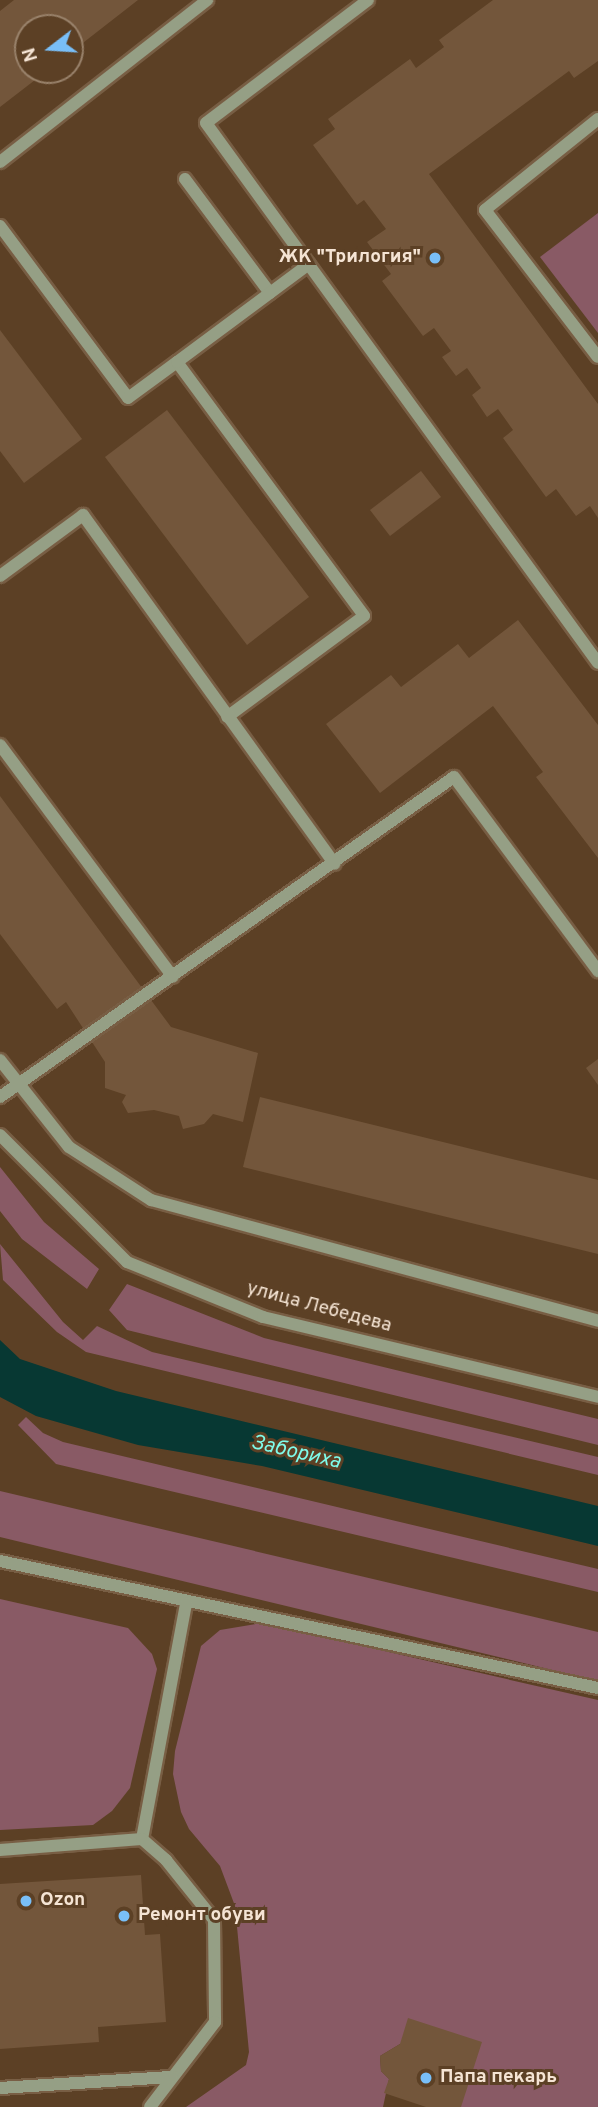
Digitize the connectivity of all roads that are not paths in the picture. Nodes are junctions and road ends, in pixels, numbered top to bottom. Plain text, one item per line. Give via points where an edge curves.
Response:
1 (207, 0) edge
2 (368, 0) edge
3 (598, 119) edge
4 (0, 163) edge
5 (185, 178) dead end
6 (0, 226) edge
7 (309, 264) junction
8 (270, 293) junction
9 (598, 357) edge
10 (177, 362) junction
11 (1, 574) edge
12 (598, 663) edge
13 (227, 717) junction
14 (0, 745) edge
15 (335, 864) junction
16 (598, 971) edge
17 (173, 977) junction
18 (0, 1060) edge
19 (19, 1084) junction
20 (0, 1097) edge
21 (0, 1135) edge
22 (598, 1321) edge
23 (598, 1398) edge
24 (0, 1561) edge
25 (186, 1603) junction
26 (598, 1688) edge
27 (142, 1839) junction
28 (0, 1850) edge
29 (172, 2077) junction
30 (0, 2088) edge
31 (150, 2107) edge

1 - 4 street
2 - 7 street via 206,123
3 - 9 street via 485,210
5 - 8 street
6 - 10 street via 128,398
7 - 8 street
7 - 12 street
8 - 10 street
10 - 13 street via 364,616
11 - 13 street via 83,515
13 - 15 street
14 - 17 street
15 - 16 street via 454,777
15 - 17 street
17 - 19 street
18 - 19 street
19 - 20 street
19 - 22 street via 69,1147 151,1200
21 - 23 street, улица Лебедева via 127,1262 263,1317
24 - 25 street
25 - 26 street
25 - 27 street
27 - 28 street
27 - 29 street via 166,1860 214,1920 215,2022
29 - 30 street
29 - 31 street

